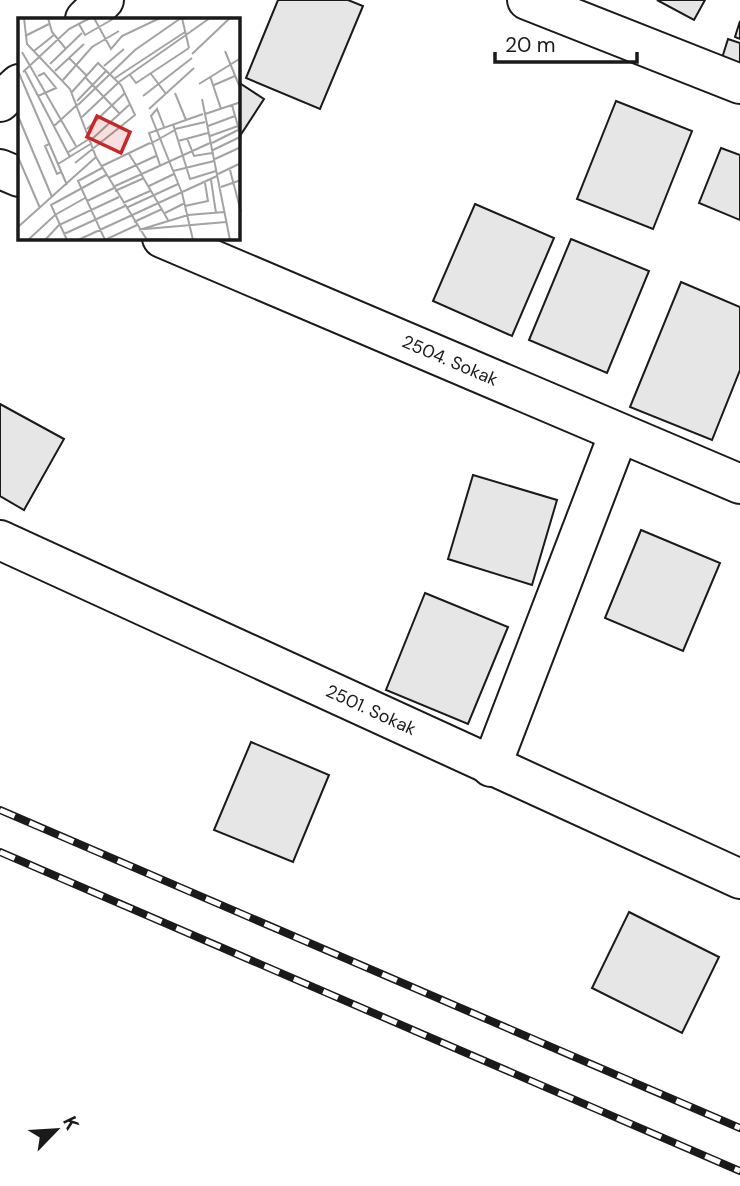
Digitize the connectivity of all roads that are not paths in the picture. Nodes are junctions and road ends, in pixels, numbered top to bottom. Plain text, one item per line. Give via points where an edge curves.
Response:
1 (104, 0) edge
2 (527, 0) edge
3 (86, 18) edge
4 (740, 84) edge
5 (18, 85) edge
6 (0, 103) edge
7 (0, 169) edge
8 (18, 177) edge
9 (167, 240) edge
10 (619, 433) junction
11 (740, 484) edge
12 (0, 540) edge
13 (491, 767) junction
14 (740, 880) edge

1 - 3 street
2 - 4 street
5 - 6 street
7 - 8 street
9 - 10 street, 2504. Sokak
10 - 11 street, 2504. Sokak
10 - 13 street
12 - 13 street, 2501. Sokak
13 - 14 street, 2501. Sokak

